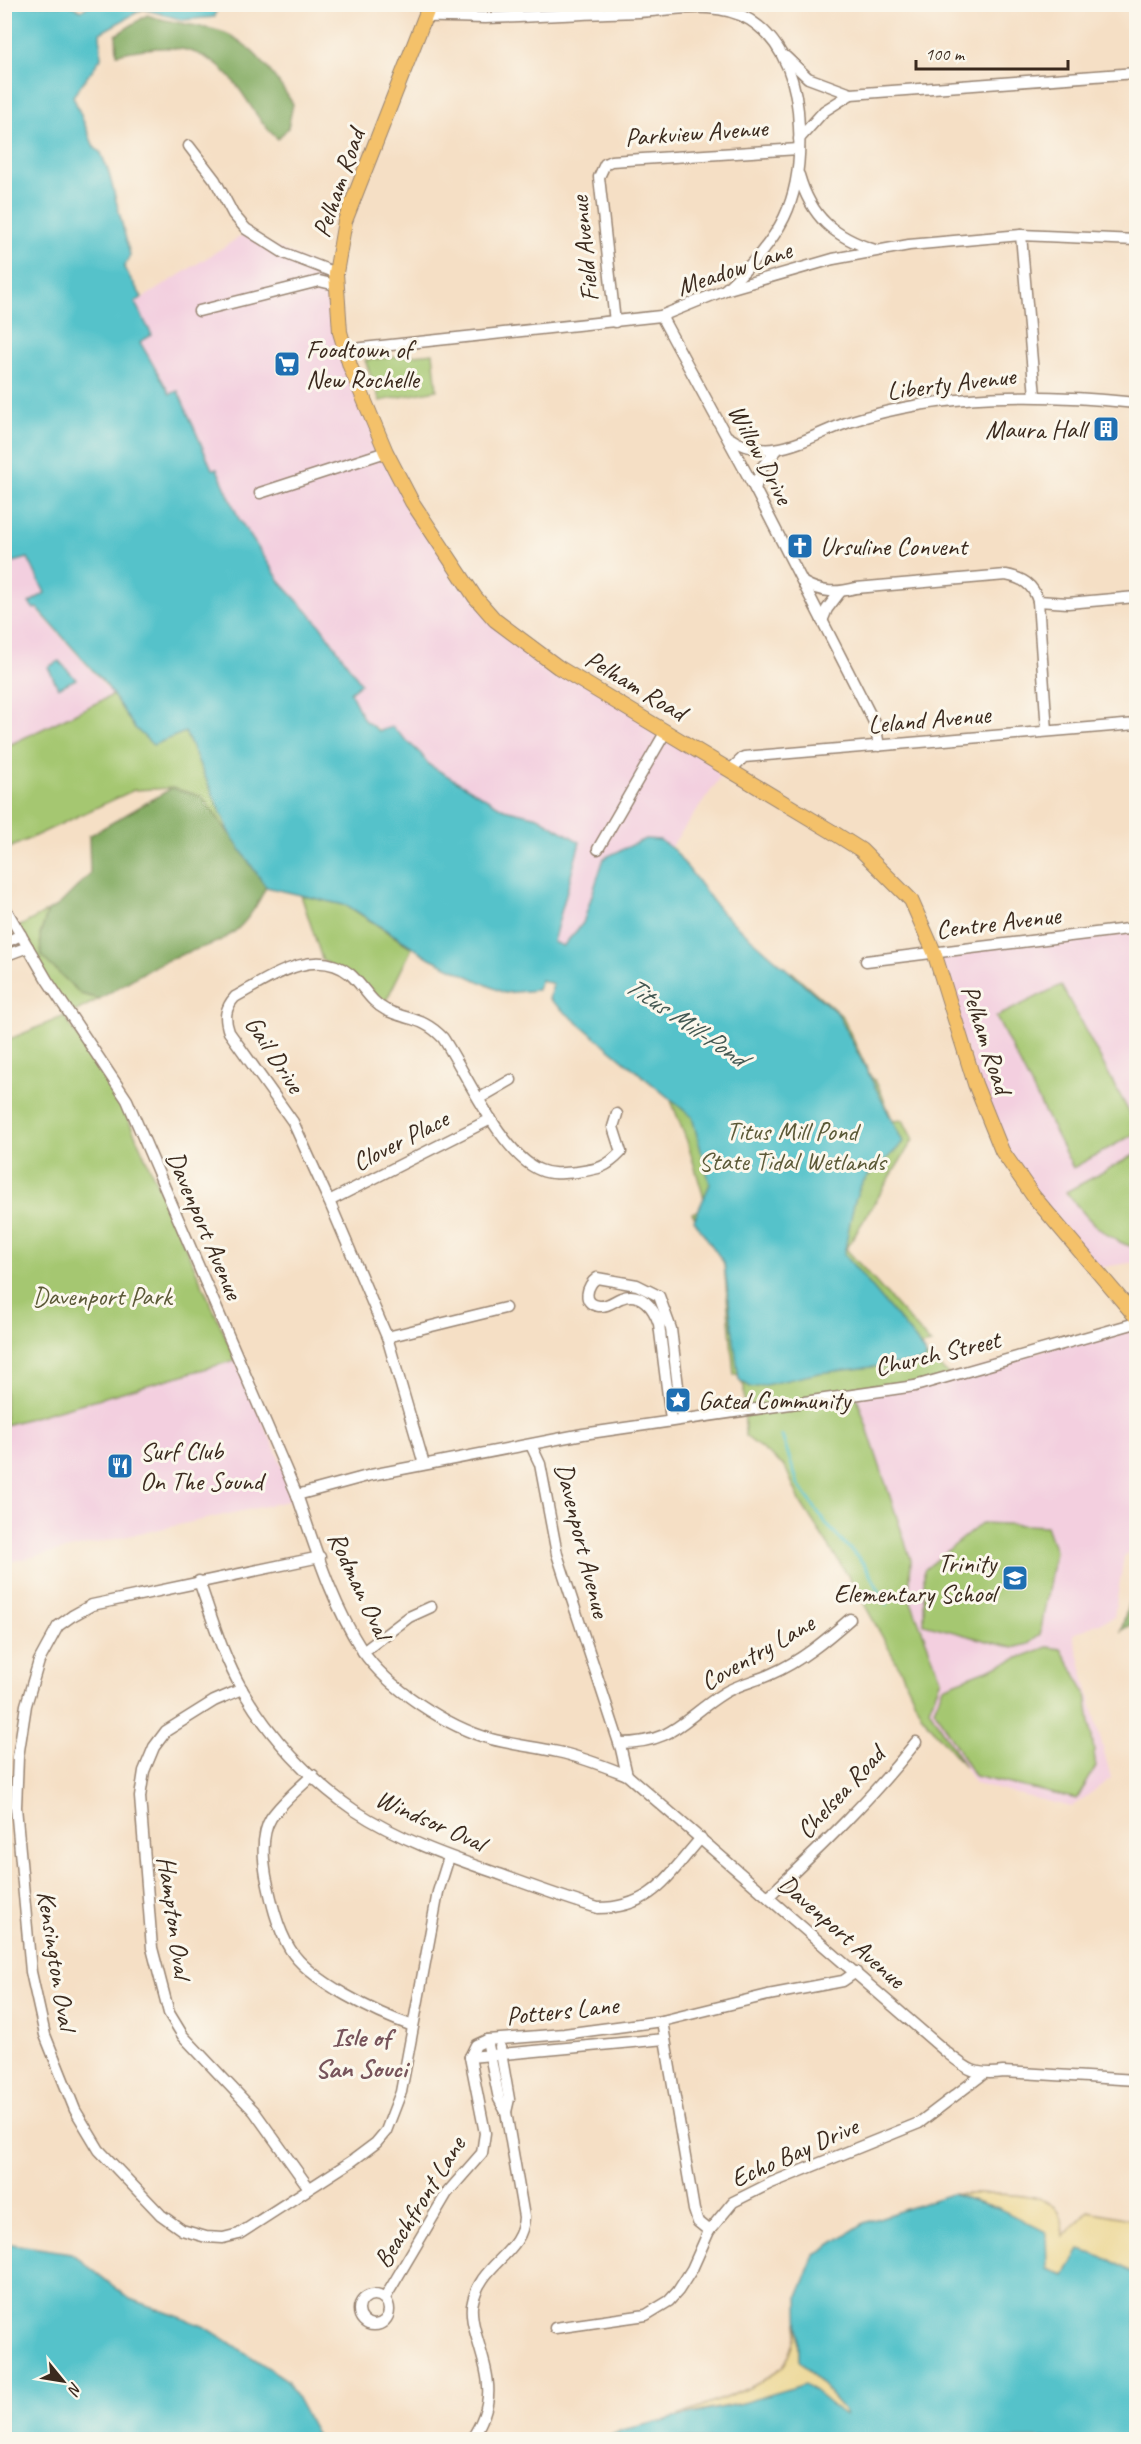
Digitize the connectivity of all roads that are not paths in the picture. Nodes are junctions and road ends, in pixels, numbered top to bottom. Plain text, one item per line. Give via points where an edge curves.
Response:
1 (428, 11) edge
2 (784, 55) junction
3 (1137, 73) edge
4 (851, 94) junction
5 (800, 144) junction
6 (189, 146) dead end
7 (601, 171) joint
8 (799, 174) junction
9 (1021, 235) junction
10 (1137, 240) edge
11 (876, 250) junction
12 (336, 279) junction
13 (725, 290) junction
14 (199, 311) dead end
15 (661, 315) junction
16 (615, 322) junction
17 (345, 350) junction
18 (1035, 396) junction
19 (1137, 402) edge
20 (725, 435) junction
21 (777, 450) junction
22 (386, 452) junction
23 (754, 489) junction
24 (260, 493) dead end
25 (803, 583) junction
26 (840, 592) junction
27 (1137, 597) edge
28 (1038, 601) junction
29 (822, 621) junction
30 (1137, 724) edge
31 (666, 731) junction
32 (1047, 732) junction
33 (879, 746) junction
34 (730, 770) junction
35 (598, 849) dead end
36 (4, 906) edge
37 (1137, 928) edge
38 (21, 935) junction
39 (4, 943) edge
40 (28, 947) junction
41 (934, 952) junction
42 (4, 956) edge
43 (866, 961) dead end
44 (511, 1080) dead end
45 (480, 1098) junction
46 (617, 1114) dead end
47 (491, 1119) junction
48 (329, 1200) junction
49 (505, 1308) dead end
50 (1137, 1317) edge
51 (1137, 1323) edge
52 (387, 1337) junction
53 (677, 1419) junction
54 (531, 1444) junction
55 (424, 1464) junction
56 (297, 1495) junction
57 (320, 1557) junction
58 (199, 1581) junction
59 (432, 1607) dead end
60 (850, 1619) dead end
61 (363, 1652) junction
62 (242, 1689) junction
63 (916, 1742) dead end
64 (619, 1743) junction
65 (312, 1775) junction
66 (627, 1775) junction
67 (701, 1838) junction
68 (449, 1857) junction
69 (769, 1896) junction
70 (856, 1972) junction
71 (662, 2021) junction
72 (413, 2026) junction
73 (493, 2039) junction
74 (665, 2039) junction
75 (501, 2054) junction
76 (489, 2055) junction
77 (470, 2057) junction
78 (982, 2074) junction
79 (1137, 2080) edge
80 (506, 2112) junction
81 (309, 2188) junction
82 (709, 2231) junction
83 (385, 2298) dead end
84 (555, 2328) dead end
85 (471, 2439) edge

1 - 2 street via 484,18 717,10 749,20 768,34
1 - 12 main road, Pelham Road via 345,221
2 - 4 street via 808,78
2 - 5 street via 797,105
3 - 4 street
4 - 5 street via 824,111
5 - 7 street, Parkview Avenue via 611,161
5 - 8 street
6 - 12 street via 216,180 233,214 246,229
7 - 16 street, Field Avenue
8 - 11 street via 806,196 824,222 846,239
8 - 13 street via 788,209 769,245
9 - 10 street, Meadow Lane
9 - 11 street, Meadow Lane
9 - 18 street
11 - 13 street, Meadow Lane
12 - 14 street
12 - 17 main road, Pelham Road via 338,321
13 - 15 street, Meadow Lane
15 - 16 street, Meadow Lane
15 - 20 street, Willow Drive
16 - 17 street, Meadow Lane
17 - 22 main road, Pelham Road
18 - 19 street, Liberty Avenue
18 - 21 street, Liberty Avenue via 954,400 892,412 853,421
20 - 21 street, Liberty Avenue via 750,449
20 - 23 street, Willow Drive
21 - 23 street via 762,467
22 - 24 street
22 - 31 main road, Pelham Road via 412,502 475,597 495,620 558,667
23 - 25 street, Willow Drive
25 - 26 street
25 - 29 street, Willow Drive
26 - 28 street via 1006,575 1019,577 1030,585
26 - 29 street
27 - 28 street via 1068,603
28 - 32 street
29 - 33 street, Willow Drive via 875,724
30 - 32 street, Leland Avenue
31 - 34 main road, Pelham Road
31 - 35 street
32 - 33 street, Leland Avenue
33 - 34 street, Leland Avenue via 744,757
34 - 41 main road, Pelham Road via 831,831 880,867 911,900
36 - 38 street, Davenport Avenue
37 - 41 street, Centre Avenue
38 - 39 street
38 - 40 street, Davenport Avenue
40 - 42 street
40 - 56 street, Davenport Avenue via 127,1100
41 - 43 street, Centre Avenue
41 - 50 main road, Pelham Road via 975,1084 1002,1151 1034,1197
44 - 45 street, Clover Place
45 - 47 street, Gail Drive
45 - 48 street, Gail Drive via 433,1027 375,1003 348,972 333,965 298,965 235,997 226,1012 229,1032 293,1122
46 - 47 street, Gail Drive via 613,1127 621,1152 609,1165 555,1174 539,1170 521,1158
47 - 48 street, Clover Place
48 - 52 street, Gail Drive
49 - 52 street
51 - 53 street, Church Street via 915,1386
52 - 55 street, Gail Drive
53 - 53 street via 671,1329 659,1296 637,1285 597,1278 587,1289 590,1302 598,1306 636,1297 655,1311
53 - 54 street, Church Street
54 - 55 street, Davenport Avenue
54 - 64 street, Davenport Avenue via 538,1454 557,1554
55 - 56 street, Davenport Avenue
56 - 57 street, Rodman Oval
57 - 58 street, Kensington Oval
57 - 61 street, Rodman Oval via 337,1603
58 - 62 street, Windsor Oval
58 - 81 street, Kensington Oval via 92,1605 58,1626 39,1661 26,1704 16,1807 36,2004 57,2069 99,2150 160,2215 182,2230 206,2237 239,2234
59 - 61 street via 409,1617
60 - 64 street, Coventry Lane via 790,1665 723,1693 675,1731
61 - 66 street, Rodman Oval via 402,1691 459,1728 490,1739 591,1760
62 - 65 street, Windsor Oval via 276,1739
62 - 81 street, Hampton Oval via 214,1701 166,1731 144,1771 140,1797 152,1948 169,2013 183,2036 254,2111
63 - 69 street, Chelsea Road via 890,1776
64 - 66 street, Davenport Avenue
65 - 68 street, Windsor Oval via 379,1825
65 - 72 street via 271,1818 265,1832 271,1903 281,1929 290,1950 309,1970 380,2015
66 - 67 street, Davenport Avenue
67 - 68 street, Windsor Oval via 649,1896 616,1908 598,1908
67 - 69 street, Davenport Avenue
68 - 72 street, Kensington Oval via 438,1892
69 - 70 street, Davenport Avenue
70 - 71 street, Potters Lane via 843,1981
70 - 78 street, Davenport Avenue via 960,2064
71 - 73 street, Potters Lane
71 - 74 street
72 - 81 street, Kensington Oval via 402,2092 386,2131 360,2155
73 - 75 street
73 - 76 street
73 - 77 street, Potters Lane via 476,2044
74 - 75 street, Potters Lane
74 - 82 street via 694,2210 698,2222
75 - 76 street, Potters Lane
75 - 80 street via 509,2098
76 - 77 street, Potters Lane
76 - 80 street
77 - 83 street, Beachfront Lane via 485,2133 482,2153 447,2193
78 - 79 street
78 - 82 street, Echo Bay Drive via 919,2123 733,2202
80 - 85 street via 524,2230 520,2239 485,2273 472,2306 490,2391 488,2409
82 - 84 street, Echo Bay Drive via 692,2269 669,2301 646,2315

